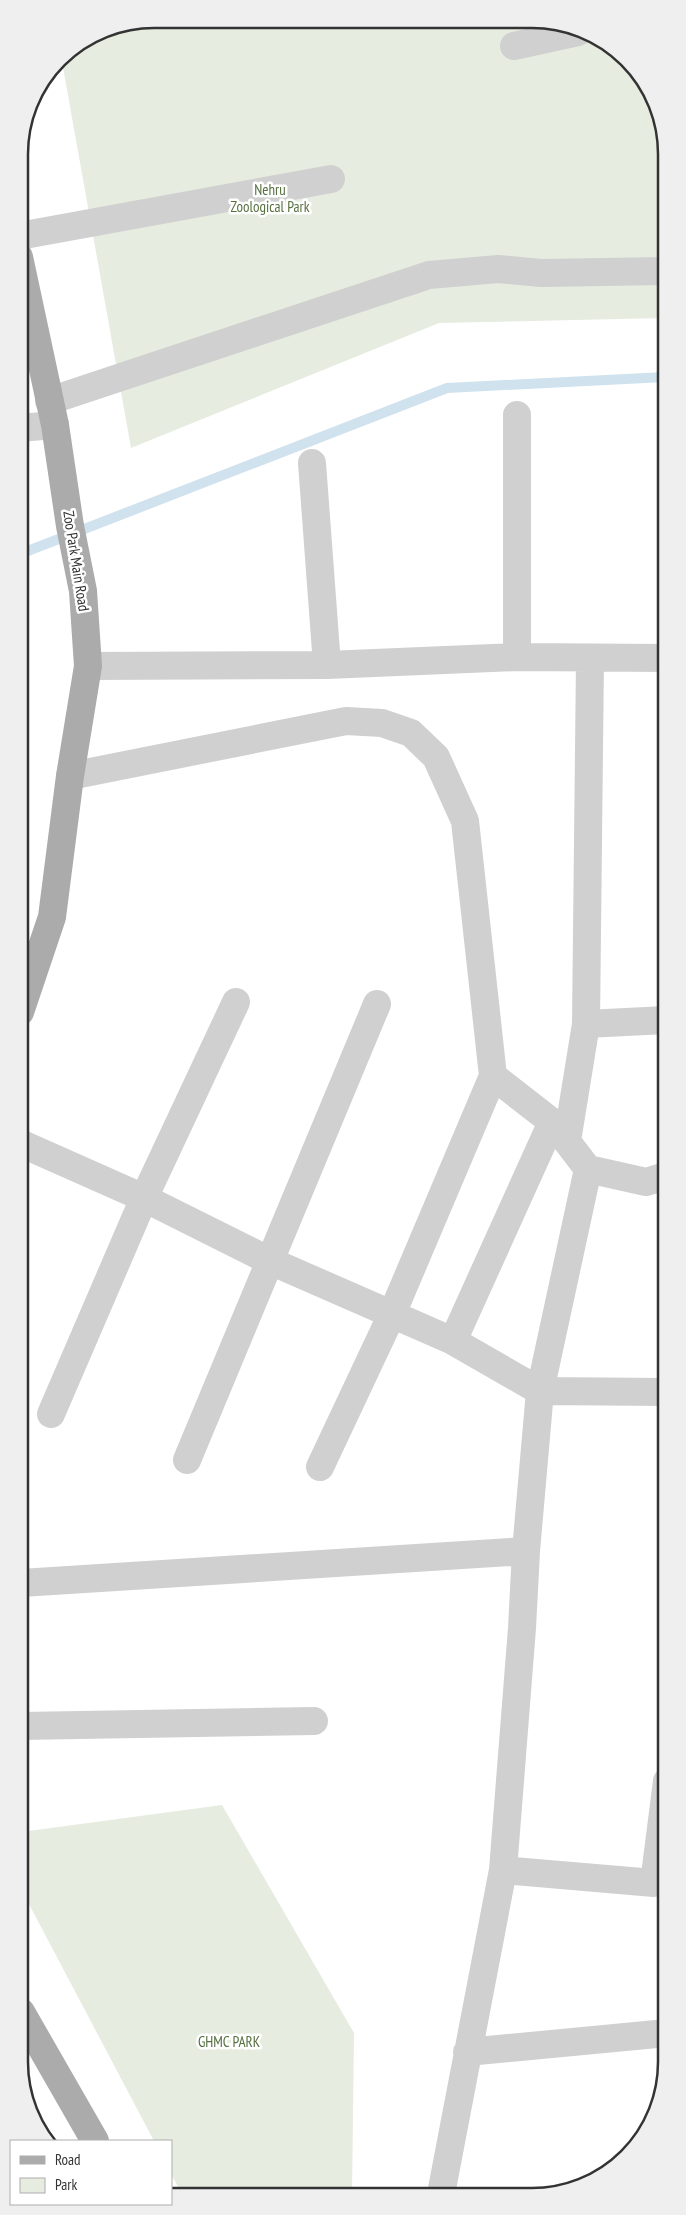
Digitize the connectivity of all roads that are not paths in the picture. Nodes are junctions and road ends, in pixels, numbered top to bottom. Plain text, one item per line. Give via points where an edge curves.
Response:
1 (571, 34) edge
2 (514, 46) dead end
3 (331, 179) dead end
4 (28, 234) edge
5 (658, 271) edge
6 (28, 300) edge
7 (52, 413) junction
8 (518, 415) dead end
9 (28, 424) edge
10 (312, 463) dead end
11 (517, 657) junction
12 (658, 658) edge
13 (590, 659) junction
14 (327, 665) junction
15 (88, 666) junction
16 (70, 776) junction
17 (28, 988) edge
18 (236, 1002) dead end
19 (377, 1004) dead end
20 (658, 1020) edge
21 (586, 1024) junction
22 (493, 1076) junction
23 (560, 1132) junction
24 (28, 1147) edge
25 (588, 1169) junction
26 (658, 1178) edge
27 (144, 1198) junction
28 (270, 1260) junction
29 (392, 1314) junction
30 (454, 1341) junction
31 (540, 1391) junction
32 (658, 1392) edge
33 (51, 1414) dead end
34 (187, 1460) dead end
35 (320, 1468) dead end
36 (526, 1551) junction
37 (28, 1583) edge
38 (314, 1721) dead end
39 (28, 1726) edge
40 (503, 1870) junction
41 (658, 1883) edge
42 (28, 2024) edge
43 (658, 2034) edge
44 (467, 2052) junction
45 (94, 2140) edge
46 (442, 2188) edge

1 - 2 street
3 - 4 street
5 - 7 street via 541,273 498,270 429,275
6 - 7 main road, Zoo Park Main Road
7 - 9 street
7 - 15 main road, Zoo Park Main Road via 83,591
8 - 11 street
10 - 14 street
11 - 13 street
11 - 14 street
12 - 13 street
13 - 21 street
14 - 15 street
15 - 16 main road, Zoo Park Main Road
16 - 17 main road, Zoo Park Main Road via 52,917
16 - 22 street via 346,721 382,723 411,733 436,757 464,821
18 - 27 street
19 - 28 street
20 - 21 street
21 - 23 street
22 - 23 street
22 - 29 street
23 - 25 street
23 - 30 street
24 - 27 street
25 - 26 street via 646,1182
25 - 31 street
27 - 28 street
27 - 33 street
28 - 29 street
28 - 34 street
29 - 30 street
29 - 35 street
30 - 31 street
31 - 32 street
31 - 36 street
36 - 37 street
36 - 40 street
38 - 39 street
40 - 41 street
40 - 44 street
42 - 45 main road
43 - 44 street
44 - 46 street

